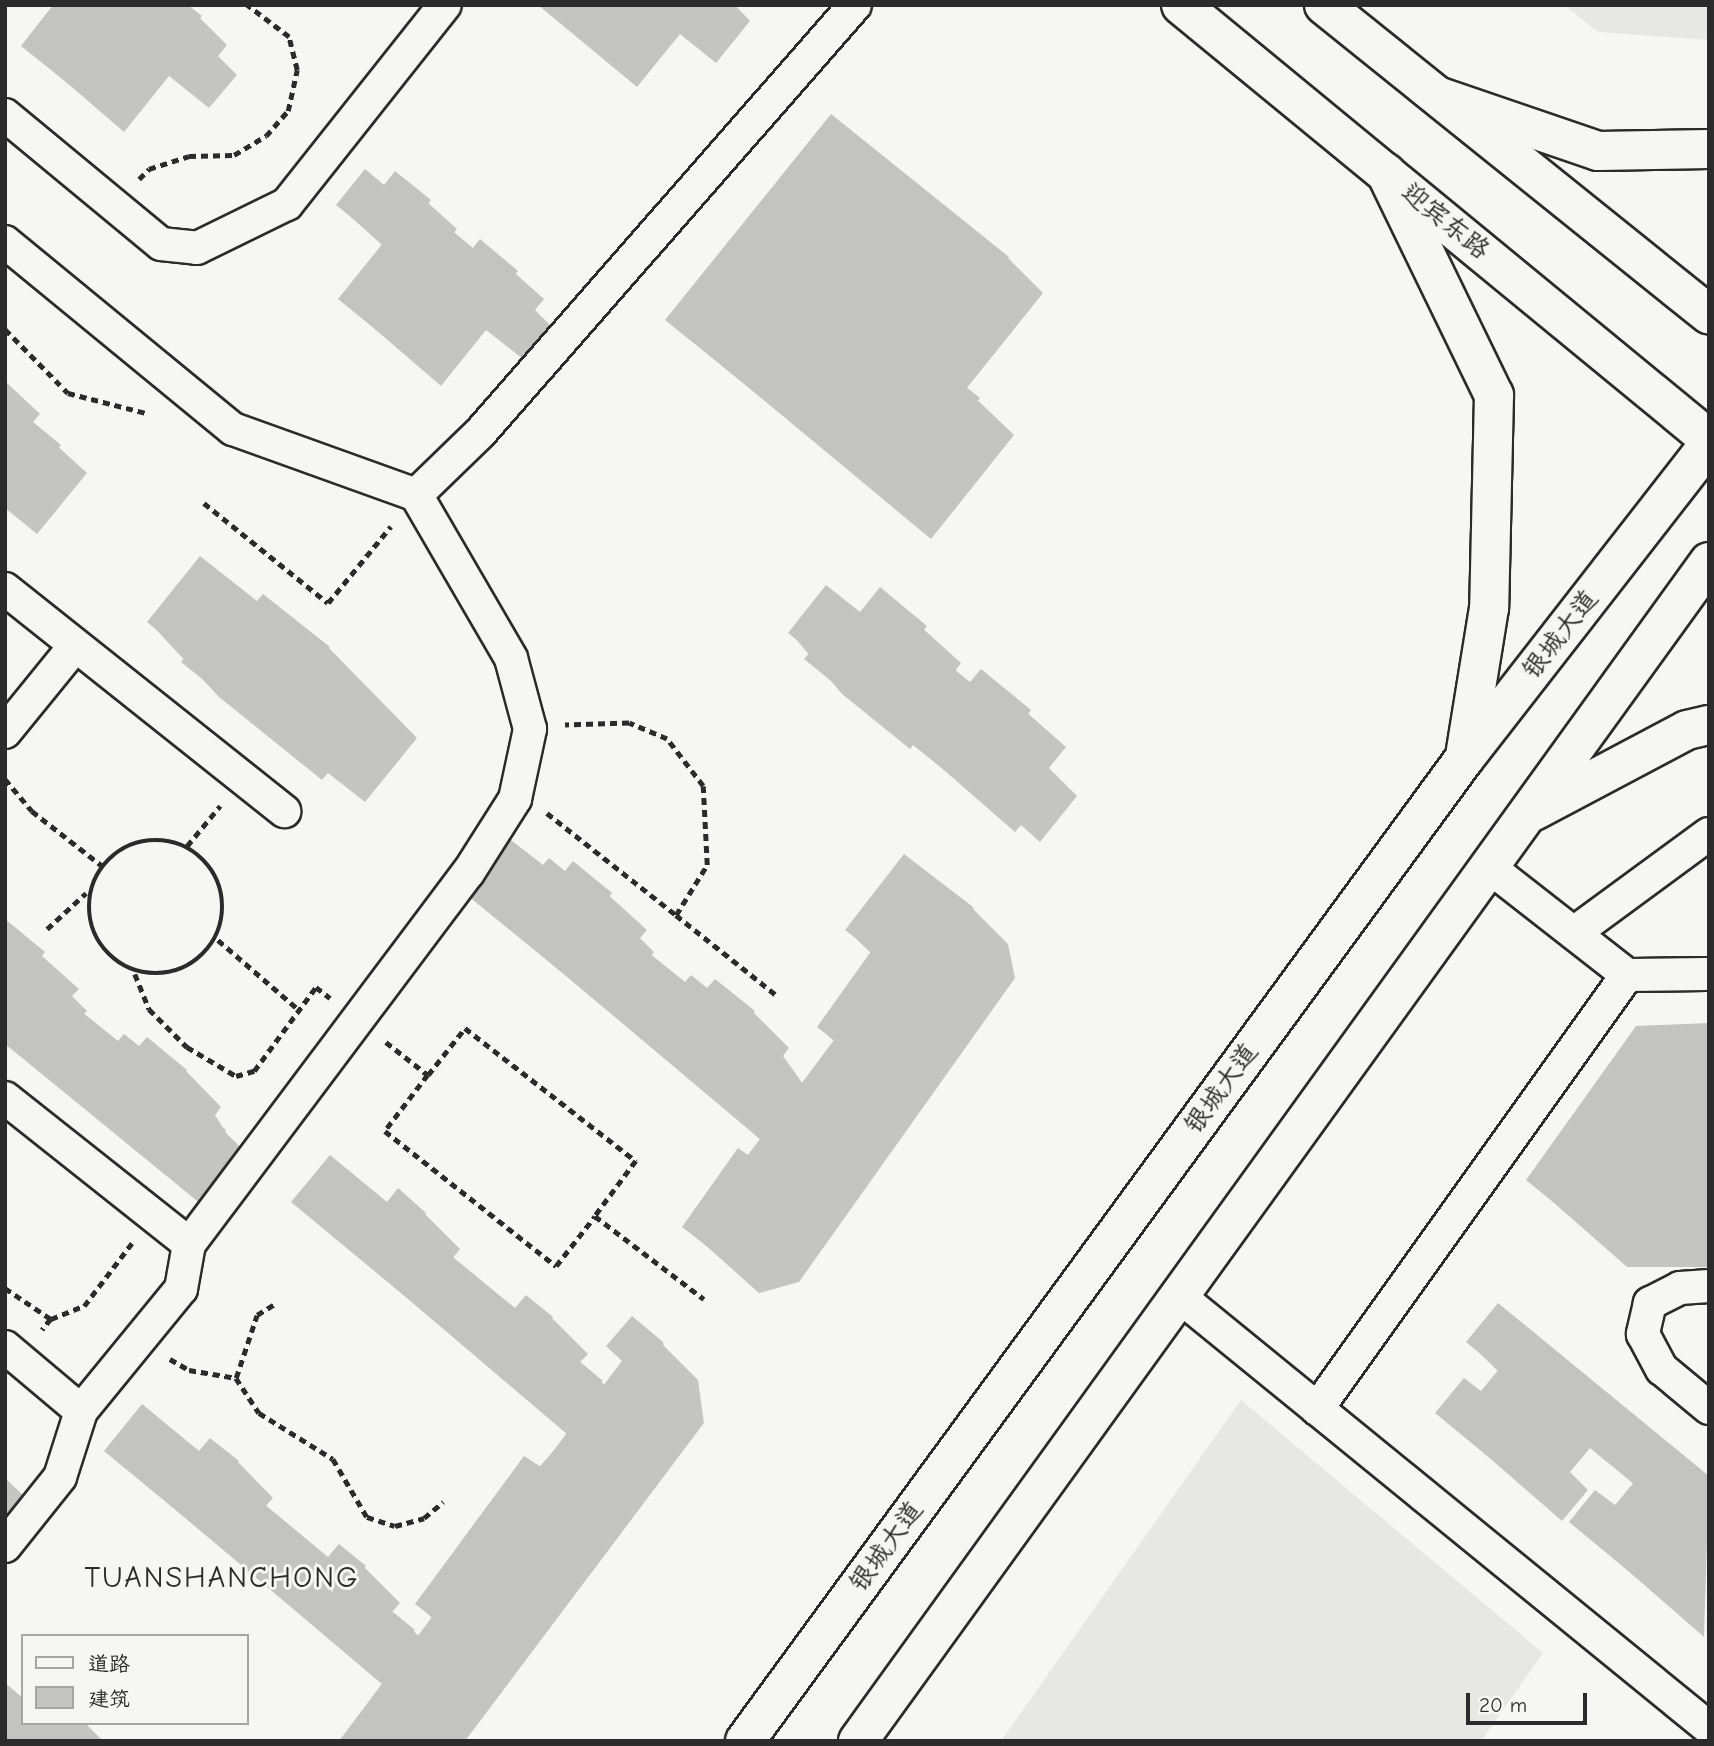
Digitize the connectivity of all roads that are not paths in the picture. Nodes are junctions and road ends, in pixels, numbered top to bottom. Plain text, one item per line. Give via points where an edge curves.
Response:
1 (445, 5) edge
2 (855, 5) edge
3 (1181, 5) edge
4 (1324, 5) edge
5 (1431, 94) junction
6 (5, 115) edge
7 (1709, 149) edge
8 (1386, 173) junction
9 (5, 242) edge
10 (1709, 315) edge
11 (1709, 439) edge
12 (1709, 444) edge
13 (416, 495) junction
14 (1709, 562) edge
15 (5, 589) edge
16 (75, 646) junction
17 (1709, 726) edge
18 (5, 732) edge
19 (1464, 760) junction
20 (284, 811) dead end
21 (1526, 816) junction
22 (1709, 834) edge
23 (1489, 867) junction
24 (1574, 933) junction
25 (1709, 974) edge
26 (1628, 975) junction
27 (5, 1098) edge
28 (189, 1244) junction
29 (1709, 1286) edge
30 (1179, 1296) junction
31 (5, 1347) edge
32 (1709, 1408) edge
33 (1317, 1409) junction
34 (81, 1411) junction
35 (5, 1546) edge
36 (1709, 1728) edge
37 (745, 1741) edge
38 (858, 1741) edge

1 - 6 street via 287,204 197,248 160,244
2 - 13 street via 480,433
3 - 8 main road, 迎宾东路
4 - 5 main road
5 - 7 main road via 1598,152
5 - 10 main road
8 - 11 main road, 迎宾东路
8 - 19 main road via 1494,395 1489,608
9 - 13 street via 233,429
12 - 19 main road, 银城大道
13 - 28 street via 511,658 530,729 517,790 468,873
14 - 21 main road
15 - 16 street
16 - 18 street
16 - 20 street
17 - 21 main road via 1688,730
19 - 37 main road, 银城大道
21 - 23 main road
22 - 24 street
23 - 24 street
23 - 30 main road
24 - 26 street
25 - 26 street
26 - 33 street
27 - 28 street
28 - 34 street via 181,1289
29 - 32 street via 1680,1288 1650,1303 1643,1334 1662,1369
30 - 33 street
30 - 38 main road
31 - 34 street
33 - 36 street
34 - 35 street via 60,1477

